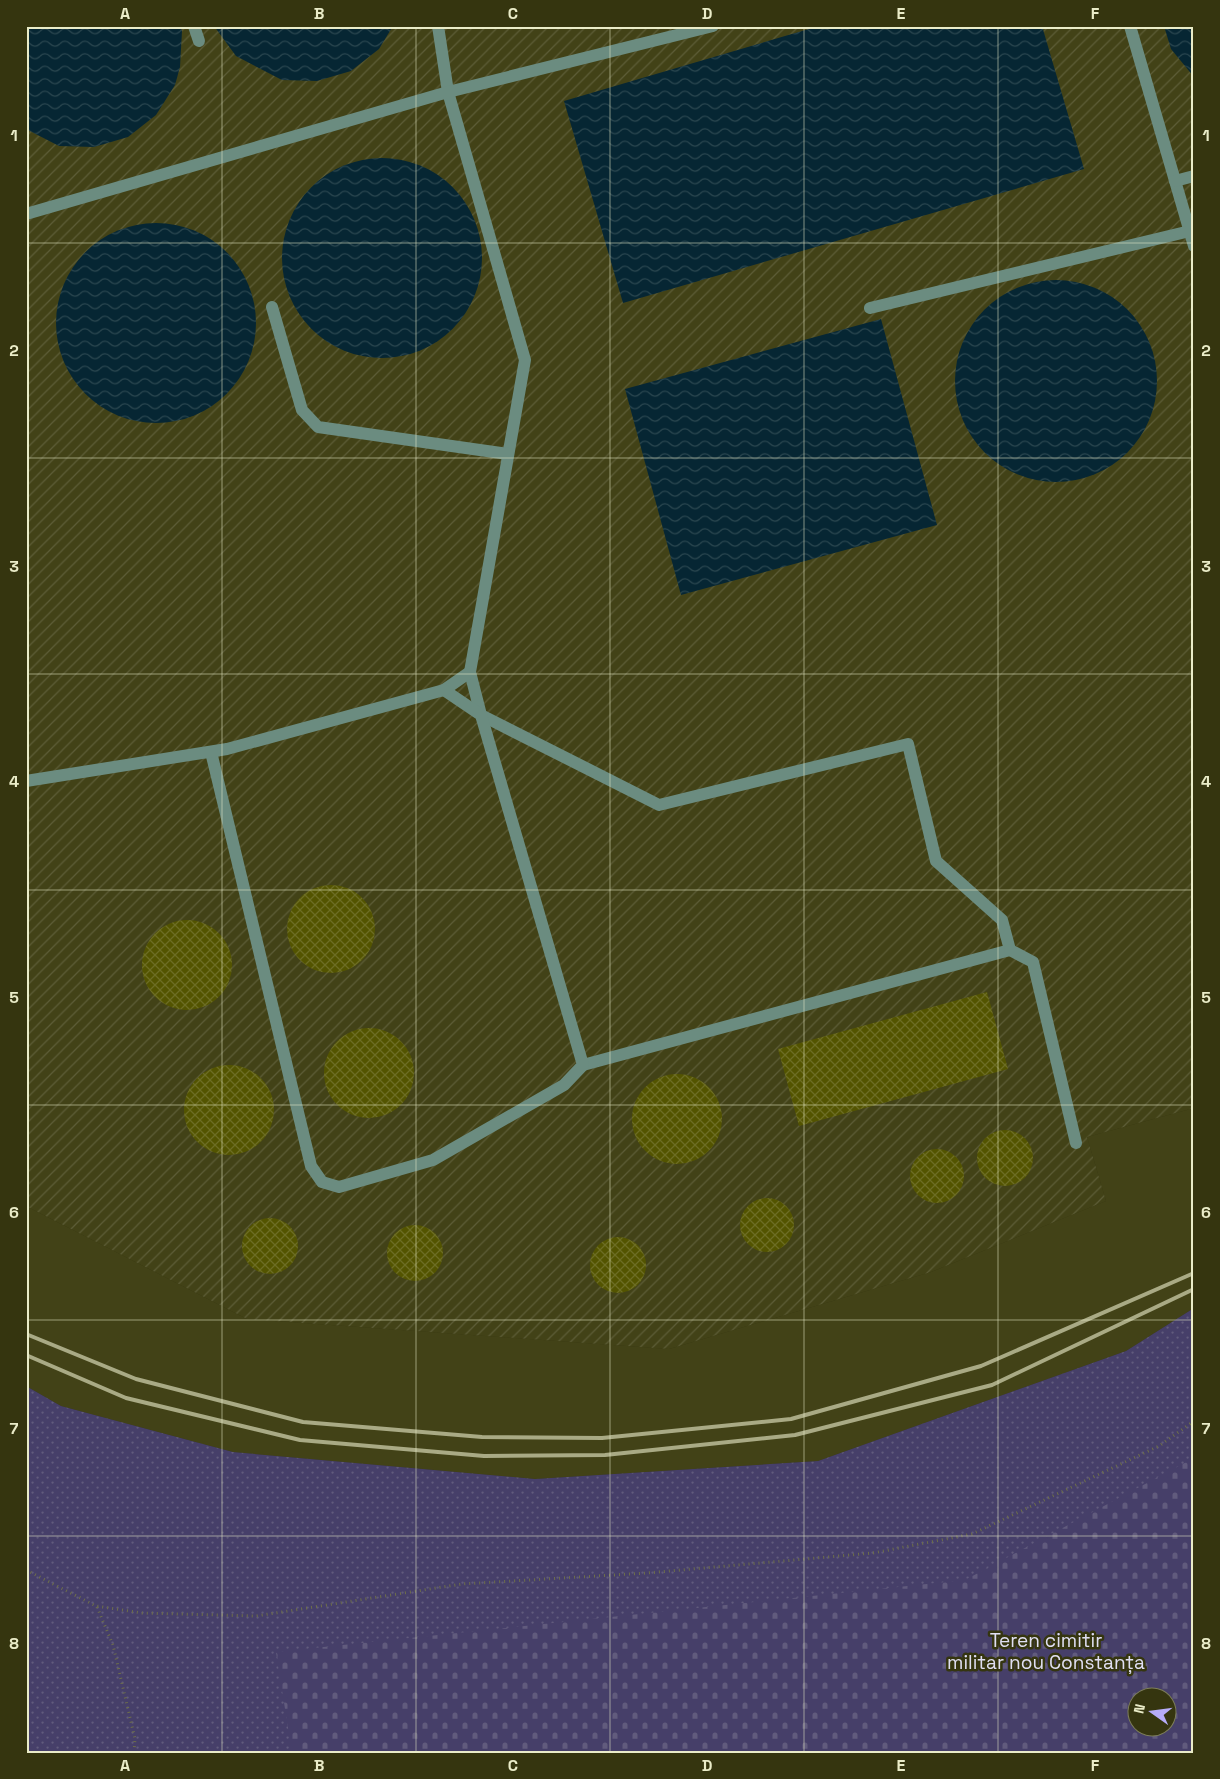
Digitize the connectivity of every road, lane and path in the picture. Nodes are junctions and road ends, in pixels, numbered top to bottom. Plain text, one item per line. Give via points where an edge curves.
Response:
1 (194, 26) edge
2 (438, 26) edge
3 (713, 26) edge
4 (1130, 26) edge
5 (200, 40) dead end
6 (448, 92) junction
7 (1194, 176) edge
8 (1175, 181) junction
9 (26, 214) edge
10 (1190, 231) junction
11 (1194, 246) edge
12 (272, 307) dead end
13 (870, 308) dead end
14 (508, 454) junction
15 (470, 672) junction
16 (444, 690) junction
17 (481, 714) junction
18 (211, 752) junction
19 (26, 781) edge
20 (1010, 950) junction
21 (583, 1065) junction
22 (1076, 1143) dead end
23 (1194, 1421) edge
24 (26, 1570) edge
25 (96, 1606) junction
26 (134, 1753) edge

1 - 5 lane
2 - 6 lane
3 - 6 lane
4 - 8 lane
6 - 9 lane
6 - 14 lane via 525,360
7 - 8 lane
8 - 10 lane
10 - 11 lane
10 - 13 lane
12 - 14 lane via 302,410 318,427
14 - 15 lane
15 - 16 lane
15 - 17 lane
16 - 17 lane
16 - 18 lane
17 - 20 lane via 659,805 908,744 936,861 1002,920
17 - 21 lane
18 - 19 lane
18 - 21 lane via 311,1166 322,1182 339,1187 433,1160 564,1084
20 - 21 lane
20 - 22 lane via 1033,962
23 - 25 path via 1159,1446 972,1534 874,1553 647,1573 462,1584 256,1616 142,1613
24 - 25 path
25 - 26 path via 113,1645 136,1739

